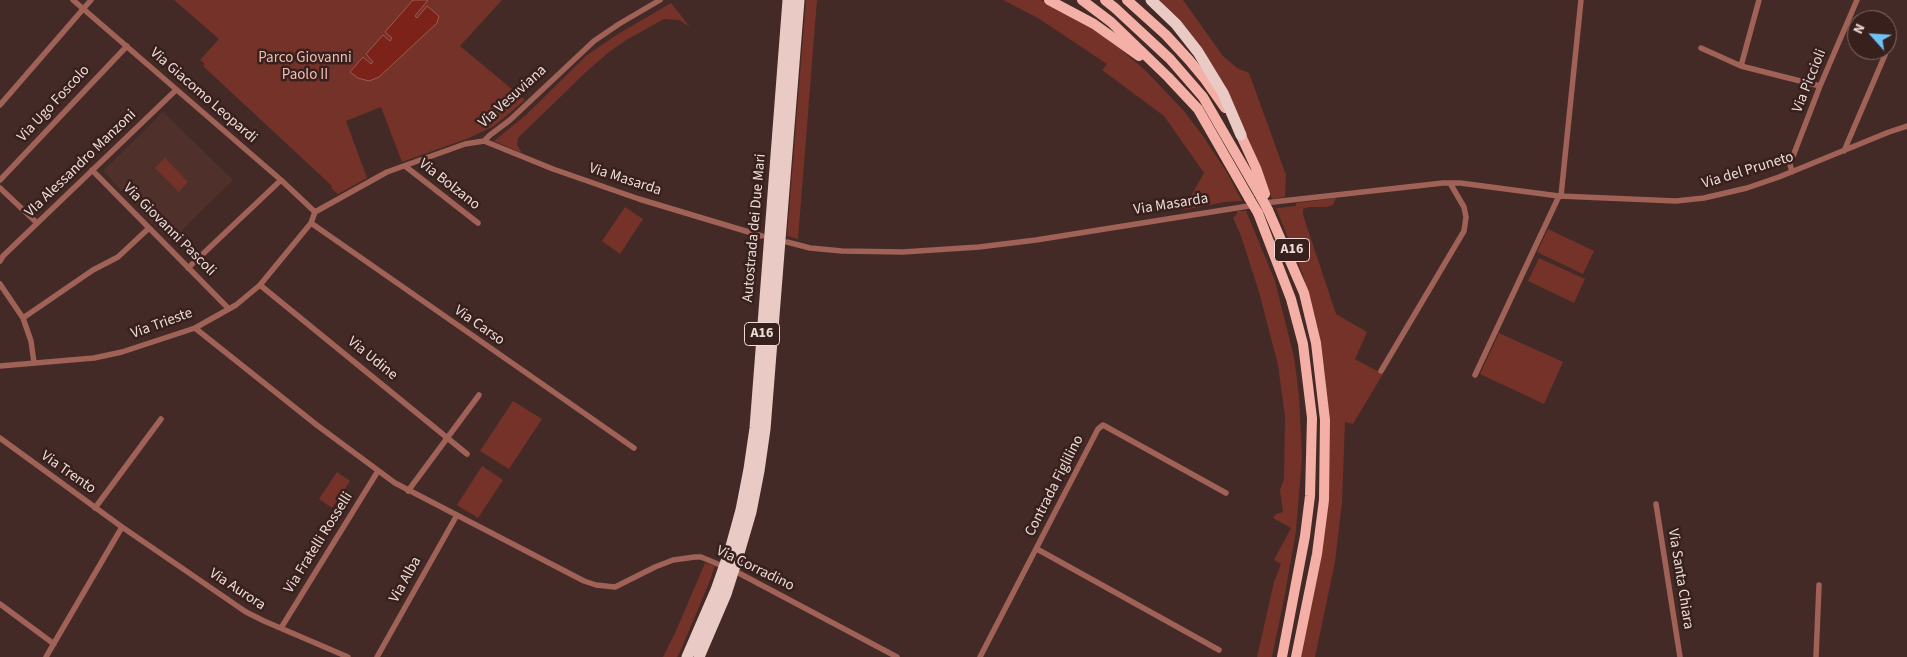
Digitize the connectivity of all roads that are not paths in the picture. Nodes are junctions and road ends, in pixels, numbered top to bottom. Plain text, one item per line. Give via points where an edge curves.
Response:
1 (73, 0) edge
2 (91, 0) edge
3 (660, 0) edge
4 (788, 0) edge
5 (799, 0) edge
6 (1049, 0) edge
7 (1082, 0) edge
8 (1105, 0) edge
9 (1127, 0) edge
10 (1151, 0) edge
11 (1581, 0) edge
12 (1759, 0) edge
13 (1857, 0) edge
14 (84, 9) junction
15 (127, 46) junction
16 (1701, 48) dead end
17 (1883, 60) edge
18 (1741, 66) junction
19 (1168, 76) junction
20 (1820, 86) junction
21 (176, 90) junction
22 (0, 105) edge
23 (1907, 126) edge
24 (1241, 135) junction
25 (484, 141) junction
26 (1844, 151) junction
27 (405, 166) junction
28 (92, 170) junction
29 (1792, 172) junction
30 (0, 180) edge
31 (281, 180) junction
32 (1450, 183) junction
33 (0, 188) edge
34 (1560, 196) junction
35 (1264, 197) junction
36 (1266, 211) junction
37 (315, 212) junction
38 (37, 223) junction
39 (312, 223) junction
40 (478, 223) dead end
41 (148, 228) junction
42 (762, 236) dead end
43 (787, 242) dead end
44 (1, 258) edge
45 (188, 268) junction
46 (0, 284) edge
47 (260, 285) junction
48 (228, 308) junction
49 (23, 318) junction
50 (195, 328) junction
51 (34, 363) junction
52 (0, 366) edge
53 (1381, 371) dead end
54 (1475, 375) dead end
55 (478, 395) dead end
56 (162, 419) dead end
57 (448, 437) junction
58 (0, 438) edge
59 (634, 448) dead end
60 (467, 454) dead end
61 (378, 471) junction
62 (408, 491) junction
63 (1226, 493) dead end
64 (1656, 504) dead end
65 (95, 508) junction
66 (457, 515) junction
67 (122, 527) junction
68 (1037, 549) junction
69 (1820, 586) dead end
70 (0, 604) edge
71 (281, 628) junction
72 (54, 644) junction
73 (1219, 650) dead end
74 (46, 657) edge
75 (348, 657) edge
76 (377, 657) edge
77 (687, 657) edge
78 (699, 657) edge
79 (897, 657) edge
80 (980, 657) edge
81 (1282, 657) edge
82 (1296, 657) edge
83 (1680, 657) edge
84 (1816, 657) edge

1 - 14 street, Via Giacomo Leopardi
2 - 14 street
3 - 25 street, Via Vesuviana via 582,51 525,107
4 - 77 highway, Autostrada dei Due Mari / A16, bridge via 749,469 727,558
5 - 78 highway, Autostrada dei Due Mari / A16, bridge via 759,471 739,554
6 - 19 highway via 1094,24
7 - 19 highway via 1111,22
8 - 35 highway via 1170,60 1203,97
9 - 24 highway via 1166,35 1204,78
10 - 24 highway via 1198,52 1223,93
11 - 34 street
12 - 18 street
13 - 20 street, Via Piccioli
14 - 15 street, Via Giacomo Leopardi
14 - 22 street
15 - 21 street, Via Giacomo Leopardi
15 - 30 street, Via Ugo Foscolo
16 - 18 street
17 - 26 street
18 - 20 street
19 - 36 highway, bridge via 1198,108 1249,198
20 - 29 street, Via Piccioli via 1790,164
21 - 28 street, VIa Alessandro Manzoni
21 - 31 street, Via Giacomo Leopardi
23 - 26 street, Via del Pruneto
24 - 35 highway, A16
25 - 27 street, Via Vesuviana via 465,144
25 - 42 street, Via Masarda via 579,178
26 - 29 street, Via del Pruneto
27 - 37 street, Via Vesuviana via 387,172
27 - 40 street, Via Bolzano
28 - 38 street, VIa Alessandro Manzoni
28 - 41 street, Via Giovanni Pascoli
29 - 34 street, Via del Pruneto via 1747,188 1676,201
31 - 37 street, Via Giacomo Leopardi
31 - 45 street
32 - 34 street, Via Masarda
32 - 43 street, Via Masarda via 1219,209 980,247 903,252 842,251
32 - 53 street via 1464,207 1464,231
33 - 38 street
34 - 54 street
35 - 36 highway, A16
36 - 81 highway via 1303,344 1312,418 1306,528
36 - 82 highway, A16 via 1294,252 1316,343 1325,420 1325,473 1317,554
37 - 39 street, Via Trieste
38 - 44 street, VIa Alessandro Manzoni
39 - 47 street, Via Trieste
39 - 59 street, Via Carso
41 - 45 street, Via Giovanni Pascoli
41 - 49 street via 118,257 93,270
45 - 48 street, Via Giovanni Pascoli
46 - 49 street
47 - 48 street, Via Trieste
47 - 57 street, Via Udine
48 - 50 street, Via Trieste
49 - 51 street via 32,341
50 - 51 street, Via Trieste via 122,352
50 - 61 street, Via Corradino
51 - 52 street, Via Trieste
55 - 57 street
56 - 65 street
57 - 60 street, Via Udine
57 - 62 street
58 - 65 street, Via Trento
61 - 62 street, Via Corradino
61 - 71 street, Via Fratelli Rosselli
62 - 66 street, Via Corradino
63 - 68 street, Contrada Figlilino via 1103,425 1098,429
64 - 83 street, Via Santa Chiara
65 - 67 street, Via Trento
66 - 76 street, Via Alba
66 - 79 street, Via Corradino via 596,585 615,586 673,560 701,557 741,574
67 - 71 street, Via Aurora via 246,612
67 - 72 street
68 - 73 street
68 - 80 street, Contrada Figlilino
69 - 84 street
70 - 72 street
71 - 75 street, Via Aurora
72 - 74 street

